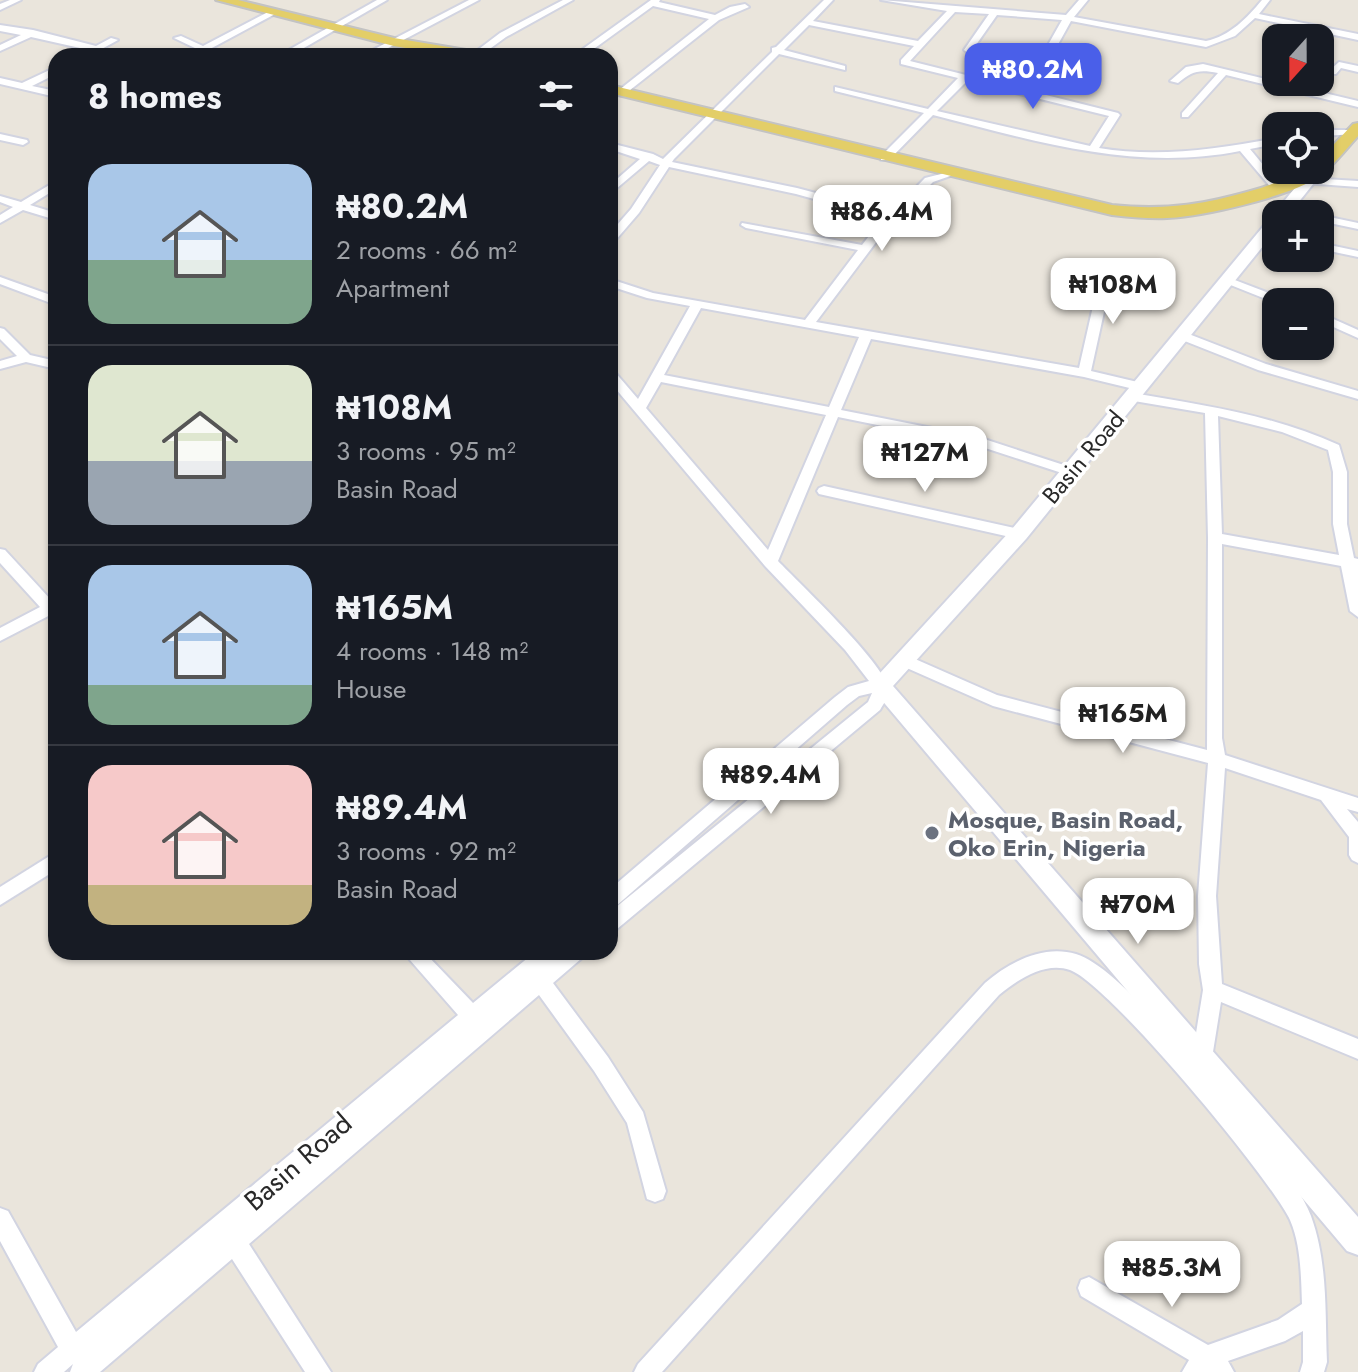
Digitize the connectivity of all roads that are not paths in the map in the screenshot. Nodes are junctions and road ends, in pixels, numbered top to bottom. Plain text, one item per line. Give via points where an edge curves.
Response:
1 (17, 0) edge
2 (222, 0) edge
3 (383, 0) edge
4 (475, 0) edge
5 (569, 0) edge
6 (809, 0) edge
7 (885, 0) edge
8 (980, 0) edge
9 (1084, 0) edge
10 (1266, 0) edge
11 (654, 2) edge
12 (826, 2) edge
13 (0, 7) edge
14 (745, 7) dead end
15 (953, 9) junction
16 (972, 11) junction
17 (995, 12) junction
18 (273, 13) junction
19 (1254, 15) junction
20 (716, 18) junction
21 (1068, 18) junction
22 (806, 22) junction
23 (332, 27) junction
24 (0, 28) edge
25 (33, 33) junction
26 (1358, 37) edge
27 (178, 38) dead end
28 (114, 40) dead end
29 (394, 42) junction
30 (918, 44) junction
31 (0, 48) edge
32 (94, 48) edge
33 (100, 48) edge
34 (202, 48) edge
35 (206, 48) edge
36 (297, 48) edge
37 (382, 48) edge
38 (430, 48) edge
39 (487, 48) edge
40 (589, 48) edge
41 (775, 50) junction
42 (968, 50) dead end
43 (1045, 59) dead end
44 (842, 68) dead end
45 (1358, 69) edge
46 (1334, 71) edge
47 (1224, 72) junction
48 (48, 74) edge
49 (964, 78) junction
50 (0, 81) edge
51 (1175, 81) dead end
52 (24, 86) junction
53 (838, 89) dead end
54 (618, 90) edge
55 (48, 92) edge
56 (618, 92) edge
57 (1358, 104) edge
58 (928, 113) junction
59 (712, 115) junction
60 (1185, 115) dead end
61 (1356, 130) edge
62 (1334, 132) edge
63 (0, 137) edge
64 (23, 142) dead end
65 (1262, 144) edge
66 (618, 148) edge
67 (1244, 149) junction
68 (1092, 150) junction
69 (1334, 153) edge
70 (649, 156) junction
71 (885, 158) junction
72 (668, 164) junction
73 (949, 173) junction
74 (1334, 178) edge
75 (618, 184) edge
76 (1287, 184) edge
77 (1306, 184) edge
78 (1358, 184) edge
79 (1277, 188) junction
80 (48, 190) edge
81 (0, 199) edge
82 (1294, 200) edge
83 (24, 206) junction
84 (48, 214) edge
85 (893, 217) junction
86 (0, 220) edge
87 (1334, 221) edge
88 (746, 225) dead end
89 (1358, 226) edge
90 (618, 230) edge
91 (1262, 239) edge
92 (863, 248) junction
93 (1334, 249) edge
94 (1358, 254) edge
95 (1107, 271) dead end
96 (0, 280) edge
97 (1227, 280) junction
98 (618, 285) edge
99 (1262, 294) edge
100 (48, 298) edge
101 (697, 304) junction
102 (809, 323) junction
103 (1334, 323) edge
104 (0, 332) edge
105 (867, 333) junction
106 (1358, 334) edge
107 (1181, 335) junction
108 (26, 358) junction
109 (48, 361) edge
110 (0, 365) edge
111 (1084, 373) junction
112 (656, 377) junction
113 (618, 383) edge
114 (1138, 392) junction
115 (1358, 395) edge
116 (640, 408) junction
117 (833, 410) junction
118 (1211, 411) junction
119 (1071, 472) junction
120 (824, 491) dead end
121 (1019, 534) junction
122 (1215, 538) junction
123 (0, 554) edge
124 (770, 562) junction
125 (1352, 563) edge
126 (48, 601) edge
127 (48, 609) edge
128 (1358, 611) edge
129 (0, 635) edge
130 (906, 661) junction
131 (880, 685) junction
132 (841, 701) junction
133 (859, 718) junction
134 (1217, 759) junction
135 (1326, 794) junction
136 (1358, 805) edge
137 (1357, 831) edge
138 (1358, 855) edge
139 (48, 865) edge
140 (618, 893) edge
141 (0, 897) edge
142 (618, 916) edge
143 (420, 960) edge
144 (544, 960) edge
145 (561, 960) edge
146 (535, 975) junction
147 (1213, 990) junction
148 (474, 1018) junction
149 (1358, 1049) edge
150 (1202, 1058) junction
151 (655, 1191) dead end
152 (1321, 1195) junction
153 (1358, 1216) edge
154 (0, 1219) edge
155 (229, 1234) junction
156 (1358, 1240) edge
157 (1089, 1288) dead end
158 (1313, 1310) junction
159 (73, 1350) junction
160 (1208, 1367) edge
161 (46, 1372) edge
162 (82, 1372) edge
163 (319, 1372) edge
164 (646, 1372) edge
165 (1312, 1372) edge

1 - 13 street
2 - 18 main road
3 - 23 street
4 - 29 street
5 - 39 street
6 - 12 street
7 - 15 street
8 - 16 street
9 - 21 street
10 - 19 street
11 - 20 street
11 - 40 street
12 - 22 street
14 - 20 street
15 - 16 street
15 - 30 street
16 - 17 street
17 - 21 street
17 - 42 street
18 - 23 main road
18 - 35 street
19 - 21 street via 1222,40 1206,44
19 - 26 street
20 - 54 street
21 - 43 street
22 - 30 street
22 - 41 street
23 - 29 main road
23 - 36 street
24 - 25 street
25 - 31 street
25 - 32 street
27 - 34 street
28 - 33 street
29 - 37 street
29 - 38 main road
30 - 49 street via 904,62
41 - 44 street
41 - 59 street
45 - 46 street via 1339,65
47 - 51 street via 1193,67
47 - 57 street
47 - 60 street
48 - 52 street
49 - 58 street
49 - 68 street via 1115,115
50 - 52 street
52 - 55 street
53 - 58 street
56 - 59 main road
58 - 68 street
58 - 71 street
59 - 71 main road
59 - 72 street
61 - 62 street
61 - 69 main road, Basin Road
63 - 64 street
65 - 67 street
66 - 70 street
67 - 68 street via 1178,155
67 - 79 street
70 - 72 street
70 - 75 street
71 - 73 main road
72 - 85 street
72 - 90 street
73 - 79 main road via 1085,206 1139,213 1179,213
73 - 85 street via 929,180
74 - 78 street
76 - 79 main road
77 - 82 street, Basin Road
80 - 83 street
81 - 83 street
83 - 84 street
83 - 86 street
85 - 92 street
87 - 89 street
88 - 92 street
91 - 97 street, Basin Road
92 - 102 street
93 - 94 street
95 - 111 street
96 - 100 street
97 - 99 street
97 - 107 street, Basin Road
98 - 101 street
101 - 102 street
101 - 112 street
102 - 105 street
103 - 106 street
104 - 108 street
105 - 111 street
105 - 117 street
107 - 114 street, Basin Road
107 - 115 street via 1262,367
108 - 109 street
108 - 110 street
111 - 114 street
112 - 116 street
112 - 117 street
113 - 116 street
114 - 118 street
114 - 119 street, Basin Road
116 - 124 street
117 - 119 street via 978,441
117 - 124 street
118 - 122 street
118 - 125 street via 1334,448 1340,472 1340,524
119 - 121 street, Basin Road
120 - 121 street
121 - 130 street, Basin Road
122 - 125 street
122 - 134 street
123 - 126 street
124 - 131 street via 851,646
125 - 128 street
127 - 129 street
130 - 131 street, Basin Road
130 - 134 street via 993,700
131 - 132 street, Basin Road via 854,691
131 - 133 street, Basin Road via 874,706
131 - 150 street
132 - 133 street
132 - 140 street, Basin Road
133 - 142 street, Basin Road
134 - 135 street
134 - 147 street via 1207,896
135 - 136 street
135 - 137 street
137 - 138 street
139 - 141 street
143 - 148 street
144 - 146 street, Basin Road
145 - 146 street, Basin Road
146 - 148 street, Basin Road
146 - 151 street via 636,1119
146 - 155 street, Basin Road
147 - 149 street
147 - 150 street
148 - 155 street, Basin Road
150 - 152 street
152 - 153 street
152 - 156 street
154 - 159 street
155 - 159 street, Basin Road
155 - 162 street, Basin Road
155 - 163 street
157 - 160 street
158 - 160 street
158 - 164 street via 1315,1282 1300,1215 1271,1169 1113,990 1078,962 1046,960 1015,972 992,989
158 - 165 street
159 - 161 street, Basin Road

